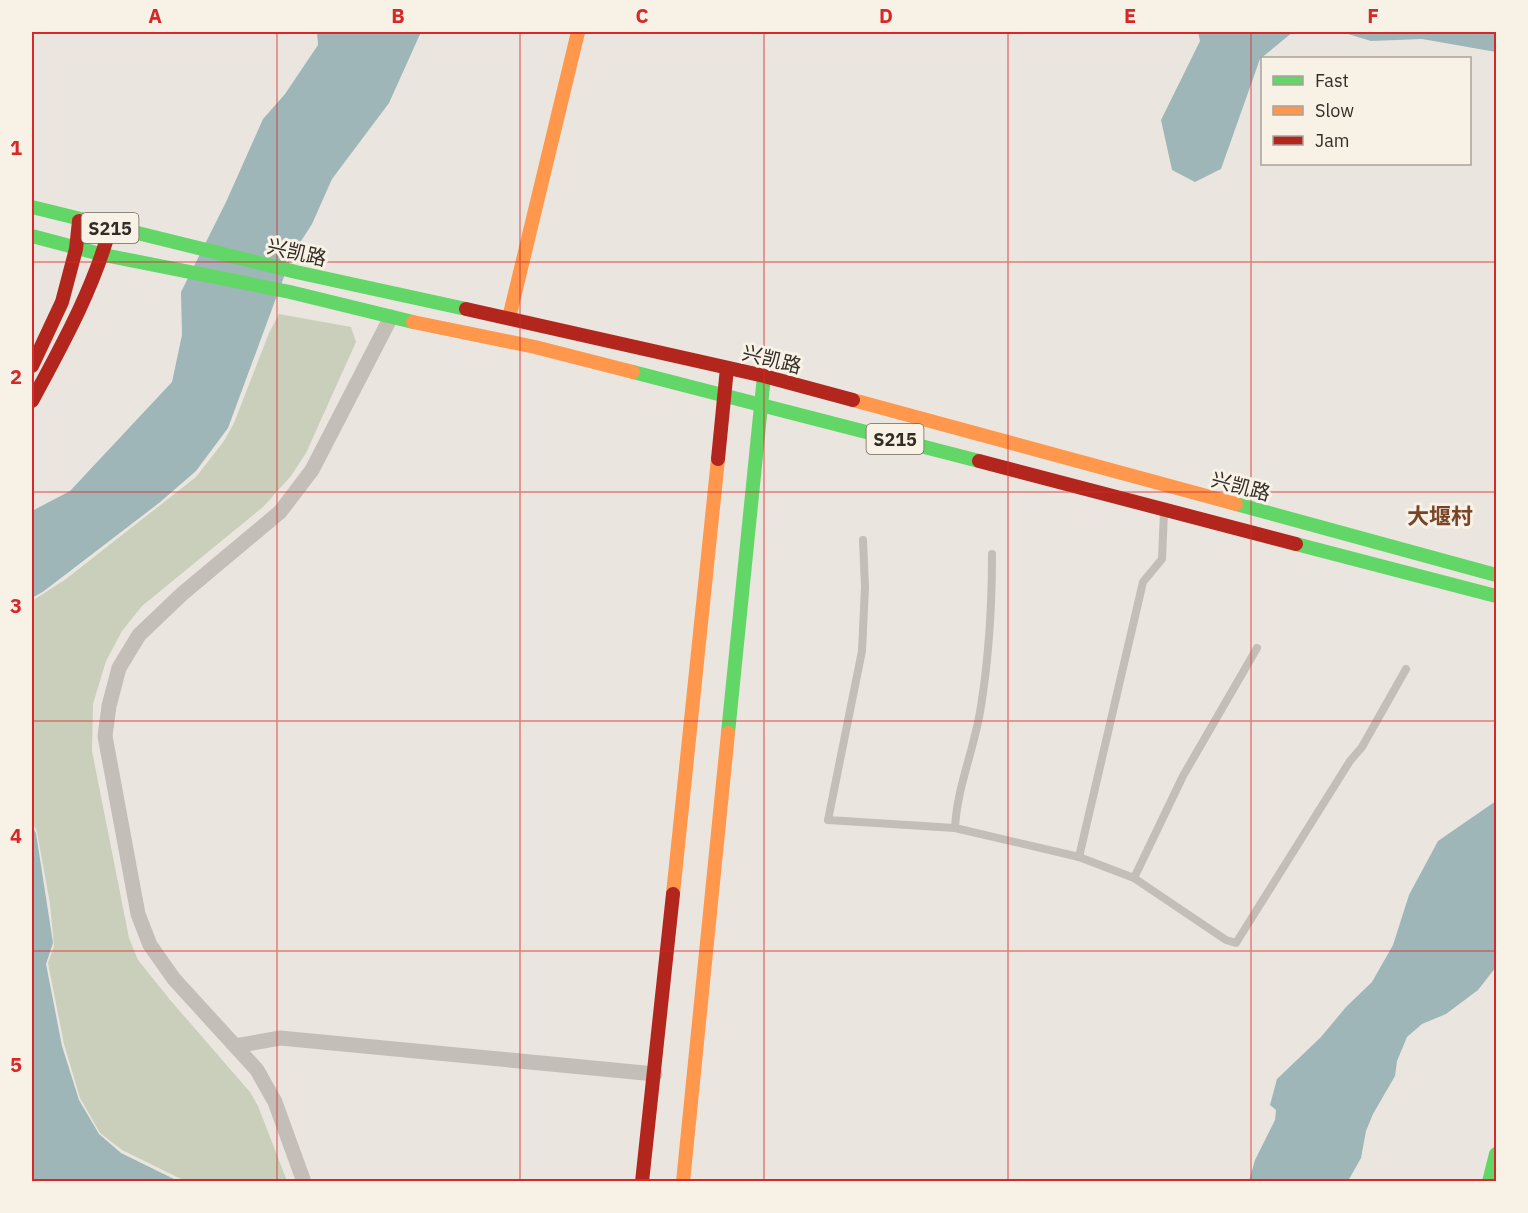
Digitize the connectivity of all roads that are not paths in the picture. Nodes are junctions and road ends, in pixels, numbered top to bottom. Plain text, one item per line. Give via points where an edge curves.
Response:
1 (578, 32) edge
2 (32, 207) edge
3 (79, 220) junction
4 (110, 228) junction
5 (32, 236) edge
6 (76, 249) junction
7 (104, 255) junction
8 (391, 317) junction
9 (509, 318) junction
10 (32, 366) edge
11 (727, 368) junction
12 (764, 376) junction
13 (724, 396) junction
14 (32, 402) edge
15 (760, 404) junction
16 (1164, 509) junction
17 (863, 540) dead end
18 (992, 554) dead end
19 (1497, 574) edge
20 (1497, 596) edge
21 (1257, 648) dead end
22 (1406, 669) dead end
23 (955, 828) junction
24 (1079, 857) junction
25 (1134, 878) junction
26 (235, 1046) junction
27 (655, 1074) junction
28 (1497, 1154) edge
29 (304, 1182) edge
30 (642, 1182) edge
31 (683, 1182) edge
32 (1489, 1182) edge

1 - 9 main road
2 - 3 main road, 兴凯路 / S215
3 - 4 main road, 兴凯路 / S215
3 - 6 main road
4 - 7 main road
4 - 9 main road, 兴凯路 / S215
5 - 6 main road, 兴凯路 / S215
6 - 7 main road, 兴凯路 / S215
6 - 10 main road via 62,302
7 - 8 main road, 兴凯路 / S215 via 290,292
7 - 14 main road
8 - 13 main road, 兴凯路 / S215 via 535,347
8 - 26 street via 312,470 280,512 139,635 119,668 108,706 105,736 138,914 150,945 174,979
9 - 11 main road, 兴凯路 / S215
11 - 12 main road, 兴凯路 / S215
11 - 13 main road
12 - 15 main road
12 - 19 main road, 兴凯路 / S215
13 - 15 main road, 兴凯路 / S215
13 - 27 main road
15 - 16 main road, 兴凯路 / S215
15 - 31 main road
16 - 20 main road, 兴凯路 / S215
16 - 24 lane via 1162,559 1143,582
17 - 23 lane via 862,651 828,820
18 - 23 lane via 992,605 981,708
21 - 25 lane via 1183,776
22 - 25 lane via 1362,747 1350,760 1236,943
23 - 24 lane
24 - 25 lane
26 - 27 street via 280,1038
26 - 29 street via 257,1070 275,1102
27 - 30 main road
28 - 32 main road

